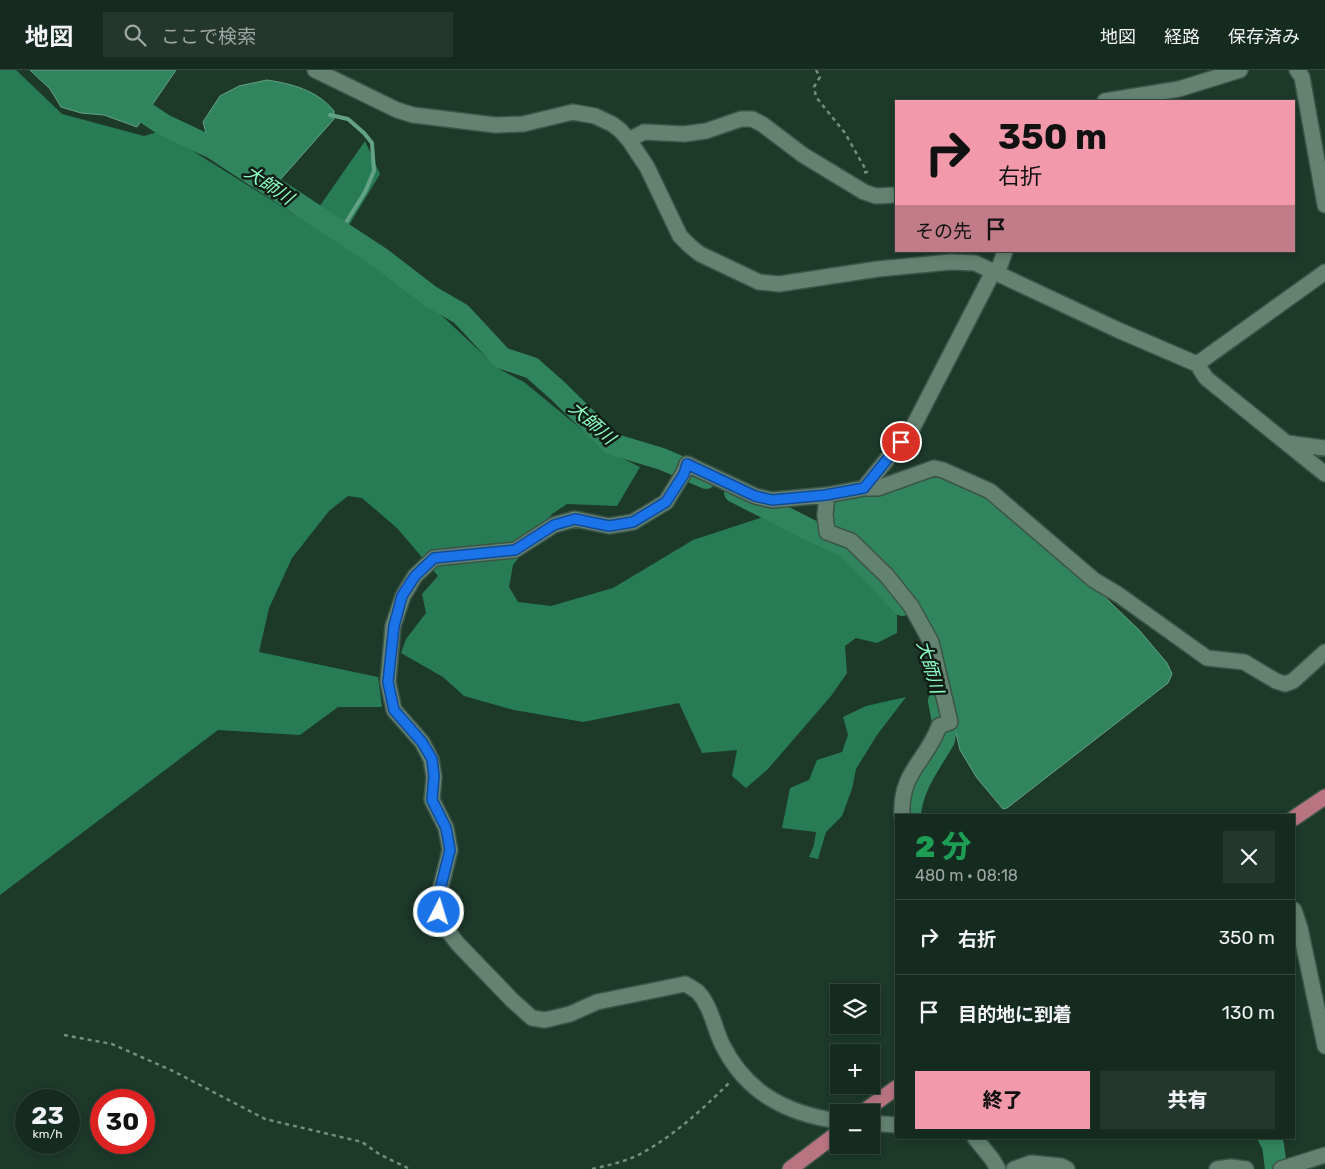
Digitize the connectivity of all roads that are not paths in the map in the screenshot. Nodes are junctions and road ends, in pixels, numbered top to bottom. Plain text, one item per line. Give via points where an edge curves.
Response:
1 (315, 70) edge
2 (1240, 70) edge
3 (1297, 70) edge
4 (1111, 100) edge
5 (629, 140) junction
6 (895, 195) edge
7 (1325, 205) edge
8 (1005, 252) edge
9 (1325, 272) edge
10 (995, 273) junction
11 (1197, 364) junction
12 (1286, 443) junction
13 (1325, 448) edge
14 (1325, 474) edge
15 (864, 488) junction
16 (826, 495) junction
17 (1325, 652) edge
18 (1325, 797) edge
19 (902, 814) edge
20 (1295, 817) edge
21 (1295, 913) edge
22 (1325, 1046) edge
23 (895, 1089) edge
24 (874, 1104) edge
25 (830, 1119) edge
26 (880, 1124) edge
27 (895, 1125) edge
28 (830, 1139) edge
29 (976, 1139) edge
30 (1325, 1155) edge
31 (790, 1169) edge
32 (998, 1169) edge
33 (1014, 1169) edge
34 (1067, 1169) edge
35 (1217, 1169) edge
36 (1246, 1169) edge
37 (1281, 1169) edge

1 - 5 street via 413,115 495,125 523,124 573,112 595,116 612,124
2 - 4 street via 1179,89
3 - 7 street via 1304,84
5 - 6 street via 644,132 684,134 752,119 864,192 876,196
5 - 10 street via 647,167 680,236 700,254 760,282 779,284 951,262 975,263
8 - 10 street
9 - 11 street
10 - 11 street
10 - 15 street via 913,427
11 - 12 street via 1206,378
12 - 13 street
12 - 14 street
15 - 16 street
15 - 17 street via 878,488 934,468 990,491 1094,580 1207,658 1244,662 1285,684 1293,681
16 - 19 street via 827,532 851,541 887,576 911,606 931,642 940,677 950,722 944,724 908,779
16 - 25 street via 772,500 755,496 687,464 666,502 633,522 609,526 575,519 554,525 515,550 434,558 415,576 402,596 394,626 388,682 394,710 422,742 432,759 432,800 446,828 450,850 438,898 444,926 512,1000 532,1018 544,1020 570,1014 597,1002 685,984 698,992 722,1044 740,1073 754,1087 790,1109
18 - 20 main road
21 - 22 street
23 - 24 main road
26 - 27 street
28 - 31 main road
29 - 32 street
30 - 37 street
33 - 34 street via 1032,1163
35 - 36 street

